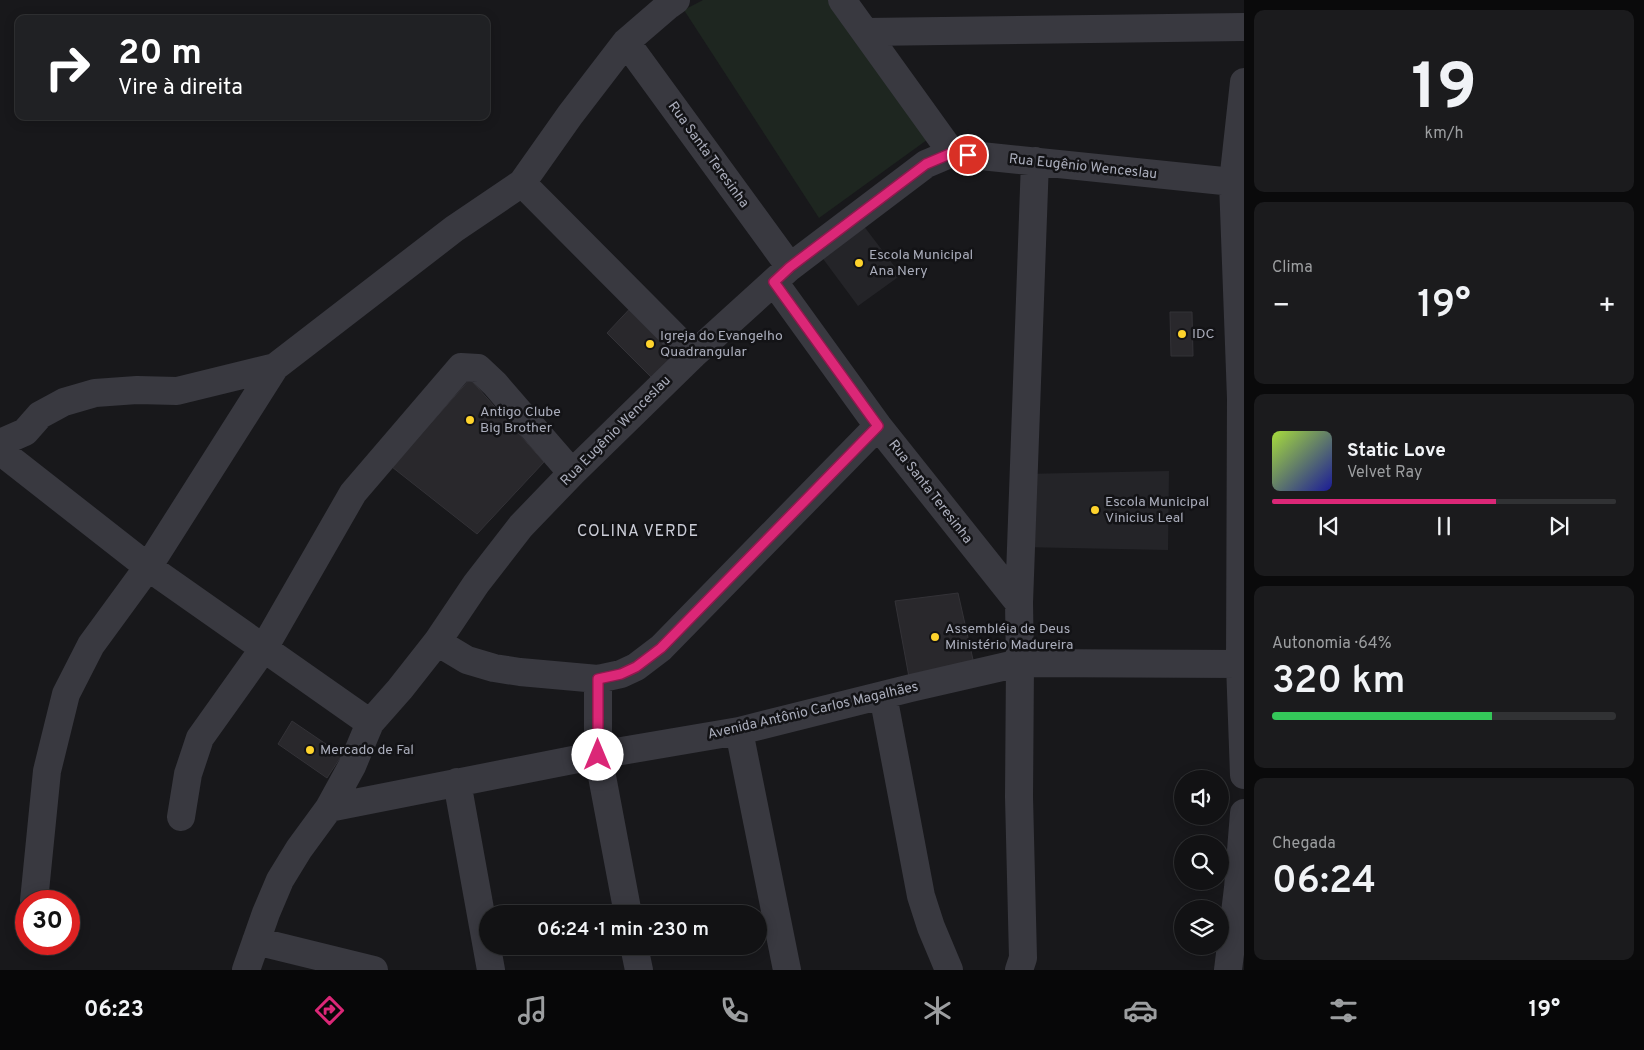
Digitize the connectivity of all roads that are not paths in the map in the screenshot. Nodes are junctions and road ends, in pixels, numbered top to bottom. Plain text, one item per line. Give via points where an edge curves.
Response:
1 (676, 0) edge
2 (842, 0) edge
3 (1244, 27) edge
4 (866, 32) junction
5 (626, 42) junction
6 (1244, 82) edge
7 (952, 153) junction
8 (1035, 162) junction
9 (1233, 182) junction
10 (522, 183) junction
11 (782, 275) junction
12 (693, 355) junction
13 (275, 367) junction
14 (878, 426) junction
15 (0, 443) edge
16 (0, 451) edge
17 (572, 473) junction
18 (148, 567) junction
19 (1019, 603) junction
20 (437, 642) junction
21 (264, 648) junction
22 (1020, 663) junction
23 (1240, 664) junction
24 (598, 679) junction
25 (883, 694) junction
26 (370, 723) junction
27 (739, 731) junction
28 (598, 755) junction
29 (1244, 775) edge
30 (457, 782) junction
31 (329, 808) junction
32 (1244, 813) edge
33 (181, 816) dead end
34 (35, 890) edge
35 (626, 905) edge
36 (256, 941) junction
37 (636, 955) edge
38 (246, 970) edge
39 (374, 970) edge
40 (491, 970) edge
41 (639, 970) edge
42 (787, 970) edge
43 (949, 970) edge
44 (1019, 970) edge
45 (1228, 970) edge

1 - 5 street
2 - 4 street
3 - 4 street
4 - 7 street
5 - 10 street
5 - 11 street, Rua Santa Teresinha
6 - 9 street
7 - 8 street, Rua Eugênio Wenceslau
7 - 11 street, Rua Eugênio Wenceslau via 926,164
8 - 9 street, Rua Eugênio Wenceslau
8 - 19 street
9 - 23 street via 1241,398
10 - 12 street
10 - 13 street via 454,229
11 - 12 street, Rua Eugênio Wenceslau
11 - 14 street, Rua Santa Teresinha
12 - 17 street, Rua Eugênio Wenceslau
13 - 15 street via 177,391 94,393 64,402 40,415 25,432
13 - 18 street
14 - 19 street, Rua Santa Teresinha
14 - 24 street via 661,648 628,671
16 - 18 street
17 - 20 street, Rua Eugênio Wenceslau via 521,526
17 - 21 street via 495,384 478,368 461,366 353,493
18 - 21 street
18 - 34 street via 91,645 66,694 47,771
19 - 22 street
20 - 24 street via 467,660 494,668
20 - 26 street, Rua Eugênio Wenceslau
21 - 26 street
21 - 33 street via 200,738 188,774
22 - 23 street, Avenida Antônio Carlos Magalhães
22 - 25 street, Avenida Antônio Carlos Magalhães
22 - 44 street via 1023,958
23 - 29 street
24 - 28 street
25 - 27 street, Avenida Antônio Carlos Magalhães
25 - 43 street via 921,896
26 - 31 street, Rua Eugênio Wenceslau
27 - 28 street, Avenida Antônio Carlos Magalhães
27 - 42 street
28 - 30 street, Avenida Antônio Carlos Magalhães
28 - 35 street
30 - 31 street, Avenida Antônio Carlos Magalhães
30 - 40 street
31 - 36 street, Rua Eugênio Wenceslau via 280,880
32 - 45 street
36 - 38 street, Rua Eugênio Wenceslau
36 - 39 street
37 - 41 street

